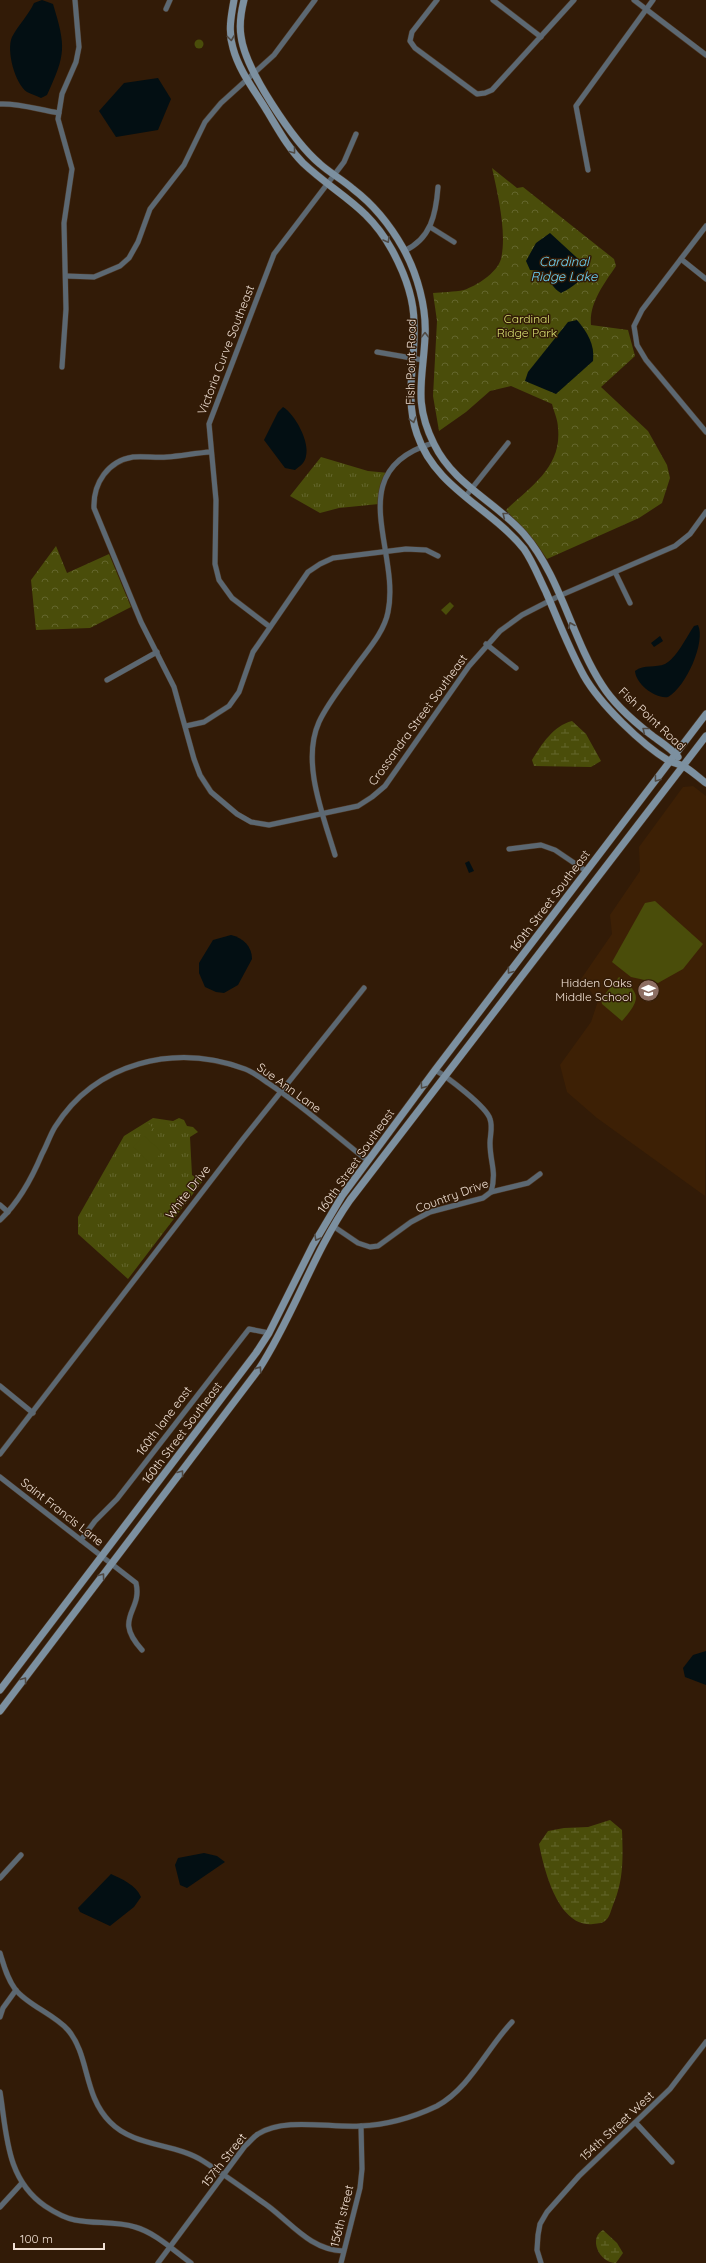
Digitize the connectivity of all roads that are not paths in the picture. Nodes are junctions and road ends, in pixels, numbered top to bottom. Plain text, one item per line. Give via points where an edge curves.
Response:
1 (75, 0) edge
2 (170, 0) edge
3 (234, 0) edge
4 (244, 0) edge
5 (315, 0) edge
6 (437, 0) edge
7 (494, 0) edge
8 (574, 0) edge
9 (634, 0) edge
10 (653, 0) edge
11 (166, 9) dead end
12 (646, 9) junction
13 (541, 37) junction
14 (706, 54) edge
15 (254, 72) junction
16 (248, 79) junction
17 (0, 104) edge
18 (59, 113) junction
19 (356, 134) dead end
20 (588, 170) dead end
21 (335, 175) junction
22 (329, 184) junction
23 (438, 187) dead end
24 (706, 226) edge
25 (430, 227) junction
26 (454, 242) dead end
27 (404, 250) junction
28 (680, 259) junction
29 (66, 276) junction
30 (706, 279) edge
31 (377, 352) dead end
32 (413, 358) junction
33 (423, 360) junction
34 (62, 367) dead end
35 (706, 432) edge
36 (433, 443) junction
37 (508, 443) dead end
38 (421, 447) junction
39 (210, 452) junction
40 (471, 489) junction
41 (465, 497) junction
42 (706, 512) edge
43 (704, 522) edge
44 (384, 552) junction
45 (438, 556) dead end
46 (615, 572) junction
47 (559, 596) junction
48 (550, 601) junction
49 (630, 603) dead end
50 (270, 627) junction
51 (486, 644) junction
52 (157, 652) junction
53 (516, 668) dead end
54 (107, 680) dead end
55 (706, 714) edge
56 (186, 726) junction
57 (706, 736) edge
58 (676, 754) junction
59 (670, 761) junction
60 (683, 766) junction
61 (706, 783) edge
62 (322, 815) junction
63 (509, 849) dead end
64 (334, 855) dead end
65 (586, 871) junction
66 (364, 988) dead end
67 (435, 1070) junction
68 (445, 1075) junction
69 (282, 1092) junction
70 (368, 1161) junction
71 (540, 1174) dead end
72 (491, 1192) junction
73 (0, 1204) edge
74 (8, 1212) junction
75 (0, 1220) edge
76 (334, 1226) junction
77 (269, 1333) junction
78 (0, 1386) edge
79 (33, 1413) junction
80 (0, 1454) edge
81 (0, 1477) edge
82 (81, 1540) junction
83 (102, 1556) junction
84 (112, 1564) junction
85 (142, 1650) dead end
86 (0, 1690) edge
87 (0, 1711) edge
88 (21, 1855) dead end
89 (0, 1878) edge
90 (0, 1953) edge
91 (16, 1990) junction
92 (0, 2017) edge
93 (512, 2022) dead end
94 (706, 2042) edge
95 (0, 2092) edge
96 (636, 2123) junction
97 (361, 2126) junction
98 (672, 2162) dead end
99 (224, 2176) junction
100 (22, 2183) junction
101 (0, 2207) edge
102 (169, 2248) junction
103 (344, 2251) junction
104 (158, 2263) edge
105 (191, 2263) edge
106 (341, 2263) edge
107 (541, 2263) edge

1 - 18 street via 79,48 76,62 62,94
2 - 11 street
3 -> 16 street, Fish Point Road via 229,26 232,46
4 - 15 street, Fish Point Road via 241,12 241,37
5 - 15 street via 274,55
6 - 13 street via 412,32 410,41 415,48 477,94 485,94 492,90
7 - 13 street
8 - 13 street
9 - 12 street
10 - 12 street
12 - 14 street
12 - 20 street via 576,106
15 - 16 street
15 - 21 street, Fish Point Road via 293,135 320,165
16 -> 22 street, Fish Point Road via 286,142 300,160
16 - 29 street via 221,103 205,122 184,165 150,209 129,258 120,266 94,277
17 - 18 street via 17,103
18 - 29 street via 61,133 72,169 64,223
19 - 21 street, Victoria Curve Southeast via 344,162
21 - 22 street, Victoria Curve Southeast
21 - 27 street, Fish Point Road via 376,210
22 -> 32 street, Fish Point Road via 369,217 383,234 396,257 408,284 412,303
22 - 39 street, Victoria Curve Southeast via 274,254 213,408 209,424
23 - 25 street via 436,209
24 - 28 street
25 - 26 street
25 - 27 street via 420,242
33 -> 27 street, Fish Point Road via 426,334 423,312 416,282
28 - 30 street
28 - 35 street via 642,310 634,326 636,345
29 - 34 street
31 - 32 street
32 - 33 street
32 -> 38 street, Fish Point Road via 410,376 411,413
33 - 36 street, Fish Point Road via 419,399 422,416
36 - 38 street
36 - 40 street, Fish Point Road via 452,474
37 - 40 street
38 - 41 street, Fish Point Road via 442,477
38 - 44 street via 406,454 386,477 380,512
39 - 50 street, Victoria Curve Southeast via 216,500 215,564 219,580 232,598
39 - 52 street, Crossandra Street Southeast via 167,457 131,457 120,461 106,471 98,481 93,496 100,526 141,622
40 - 41 street
47 -> 40 street, Fish Point Road via 537,551 524,534
41 - 48 street, Fish Point Road via 499,524 525,550
42 - 43 street, Crossandra Street Southeast
43 - 46 street, Crossandra Street Southeast via 675,546
44 - 45 street via 406,548 426,550
44 - 50 street via 333,558 320,564 308,572
44 - 62 street via 391,594 388,614 374,640 329,703 314,739 315,780
46 - 47 street, Crossandra Street Southeast
46 - 49 street
47 - 48 street, Crossandra Street Southeast
58 -> 47 street, Fish Point Road via 635,722 603,686 577,640
48 - 51 street, Crossandra Street Southeast via 522,615
48 - 59 street, Fish Point Road via 576,659 598,695 636,735
50 - 56 street via 253,652 238,692 229,706 204,722
51 - 53 street
51 - 62 street, Crossandra Street Southeast via 385,786 358,806
52 - 54 street
52 - 56 street, Crossandra Street Southeast via 174,687
55 - 58 street, 160th Street Southeast
56 - 62 street, Crossandra Street Southeast via 200,775 211,792 237,814 251,822 269,825
57 - 60 street, 160th Street Southeast
58 - 59 street, 160th Street Southeast
58 - 60 street, Fish Point Road
59 - 60 street, Fish Point Road
59 -> 65 street, 160th Street Southeast
60 - 61 street
60 - 68 street, 160th Street Southeast
62 - 64 street
63 - 65 street via 541,845 555,850
65 -> 67 street, 160th Street Southeast
66 - 69 street, White Drive
67 - 68 street
67 -> 70 street, 160th Street Southeast
68 - 72 street via 449,1081 480,1104 490,1118 490,1143 495,1178
68 - 76 street, 160th Street Southeast
69 - 70 street, Sue Ann Lane
69 - 74 street, Sue Ann Lane via 246,1069 209,1060 190,1057 160,1058 137,1063 101,1080 78,1100 55,1127 31,1179
69 - 79 street, White Drive via 200,1194
70 -> 77 street, 160th Street Southeast via 326,1221
71 - 72 street, Country Drive via 528,1183
72 - 76 street, Country Drive via 483,1198 430,1212 411,1222 378,1246 370,1247 358,1243
73 - 74 street
74 - 75 street, Sue Ann Lane
84 -> 76 street, 160th Street Southeast via 259,1369 281,1334
77 - 82 street, 160th lane east via 249,1328 117,1499 95,1521
77 - 83 street, 160th Street Southeast
78 - 79 street
79 - 80 street
81 - 82 street, Saint Francis Lane
82 - 83 street, Saint Francis Lane
83 - 84 street, Saint Francis Lane
83 - 86 street, 160th Street Southeast
84 - 85 street, Saint Francis Lane via 136,1583 137,1597 129,1614 128,1624
87 -> 84 street, 160th Street Southeast
88 - 89 street
90 - 91 street via 5,1971
91 - 92 street via 3,2008
91 - 99 street via 68,2030 80,2050 90,2090 100,2110 110,2122 129,2135 198,2158
93 - 97 street, 157th Street via 496,2039 463,2084 438,2105 414,2116
94 - 96 street, 154th Street West via 670,2089
95 - 100 street via 11,2161
96 - 98 street
96 - 107 street, 154th Street West via 579,2176 547,2212 540,2224 537,2250
97 - 99 street, 157th Street via 286,2125 273,2128 258,2134 244,2146
97 - 103 street, 156th street via 360,2188
99 - 102 street, 157th Street
99 - 103 street via 312,2242 331,2251
100 - 101 street
100 - 102 street via 35,2199 63,2216 74,2220 135,2226
102 - 104 street, 157th Street
102 - 105 street
103 - 106 street, 156th street

